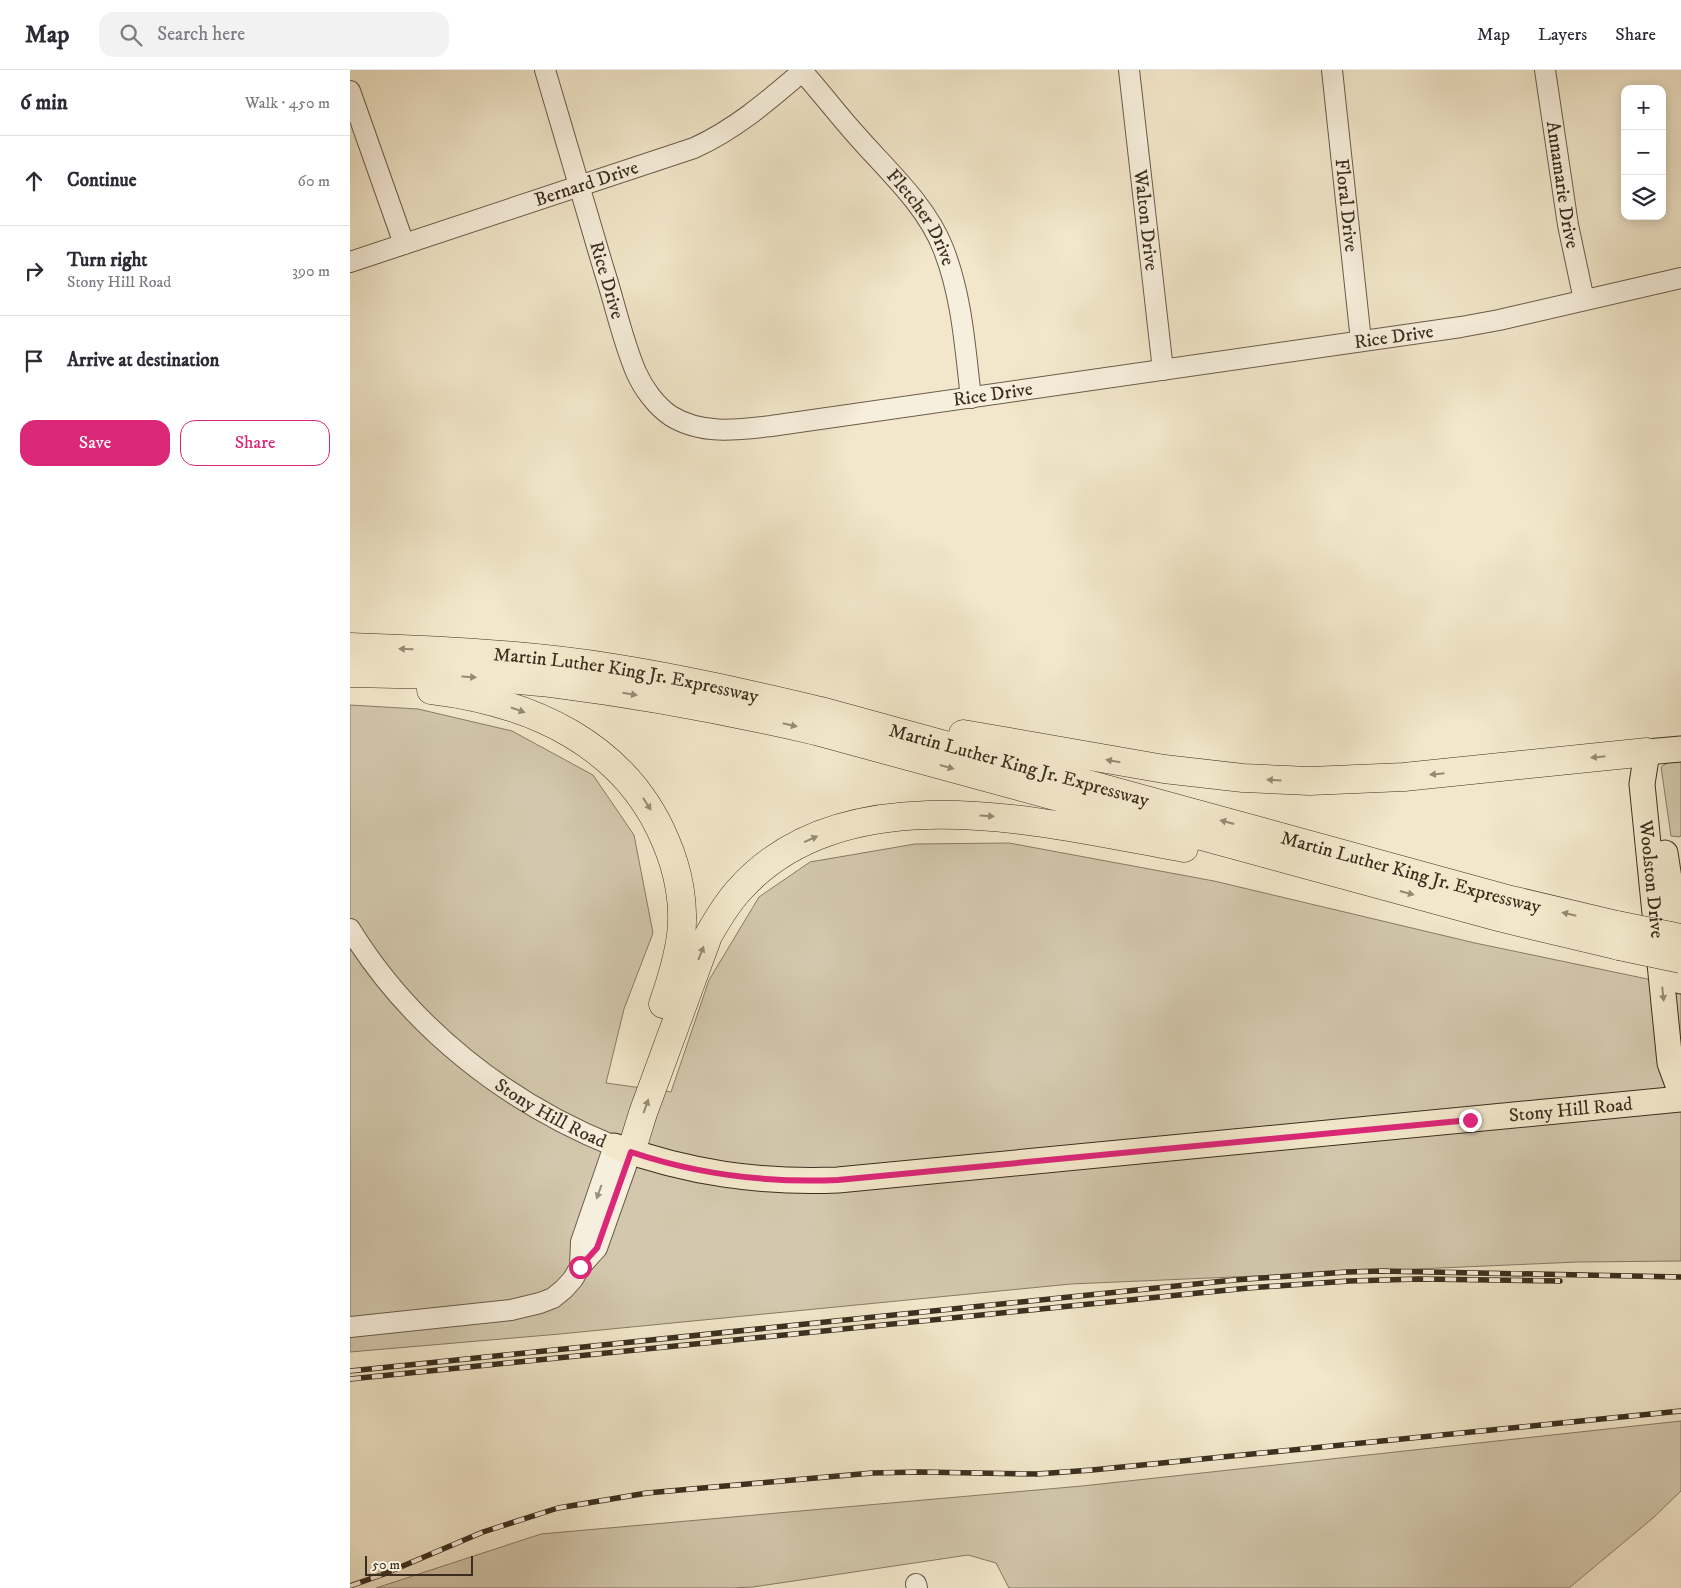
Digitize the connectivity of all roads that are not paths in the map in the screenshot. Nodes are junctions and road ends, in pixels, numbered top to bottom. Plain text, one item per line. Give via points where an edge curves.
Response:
1 (545, 70) edge
2 (803, 70) edge
3 (1129, 70) edge
4 (1332, 70) edge
5 (1545, 70) edge
6 (350, 91) edge
7 (579, 186) junction
8 (404, 244) junction
9 (350, 262) edge
10 (1681, 279) edge
11 (1584, 300) junction
12 (1361, 341) junction
13 (1163, 370) junction
14 (971, 398) junction
15 (350, 648) edge
16 (350, 674) edge
17 (350, 681) edge
18 (769, 699) junction
19 (1681, 749) edge
20 (1647, 752) junction
21 (1681, 853) edge
22 (1360, 880) junction
23 (1673, 904) junction
24 (350, 929) edge
25 (1618, 935) junction
26 (1681, 938) edge
27 (1681, 959) edge
28 (1681, 981) edge
29 (1681, 1093) edge
30 (1681, 1099) edge
31 (623, 1149) junction
32 (350, 1327) edge

1 - 7 street, Rice Drive
2 - 7 street, Bernard Drive via 761,107 707,142
2 - 14 street, Fletcher Drive via 932,226 956,290
3 - 13 street, Walton Drive
4 - 12 street, Floral Drive
5 - 11 street, Annamarie Drive via 1568,224
6 - 8 street
7 - 8 street, Bernard Drive
7 - 14 street, Rice Drive via 636,373 660,408 671,416 698,428 736,430
8 - 9 street, Bernard Drive
10 - 11 street, Rice Drive
11 - 12 street, Rice Drive via 1499,320
12 - 13 street, Rice Drive
13 - 14 street, Rice Drive
18 -> 15 highway, Martin Luther King Jr. Expressway via 665,677 559,660 452,651
16 -> 22 highway, Martin Luther King Jr. Expressway via 434,675 548,683 713,708 816,731
17 -> 31 highway via 462,695 514,708 556,725 594,747 611,762 640,792 652,812 672,855 681,933 673,976 626,1107
20 -> 18 highway via 1372,780 1277,780 1125,763
25 -> 18 highway, Martin Luther King Jr. Expressway via 1507,899
19 - 20 main road
20 - 23 main road, Woolston Drive via 1658,782
20 -> 29 main road, Woolston Drive via 1642,784 1670,1062
21 - 23 main road, Woolston Drive
22 -> 25 highway, Martin Luther King Jr. Expressway via 1502,918
31 -> 22 highway via 643,1113 700,955 716,921 754,874 787,851 826,832 889,818 995,816
23 - 28 main road, Woolston Drive
24 - 31 street, Stony Hill Road via 391,986 460,1055 533,1108 586,1135
25 - 26 highway, Martin Luther King Jr. Expressway, bridge
25 - 27 highway, Martin Luther King Jr. Expressway, bridge
30 - 31 main road, Stony Hill Road via 828,1180 727,1176
31 - 32 street via 597,1248 553,1298 526,1307 490,1313

